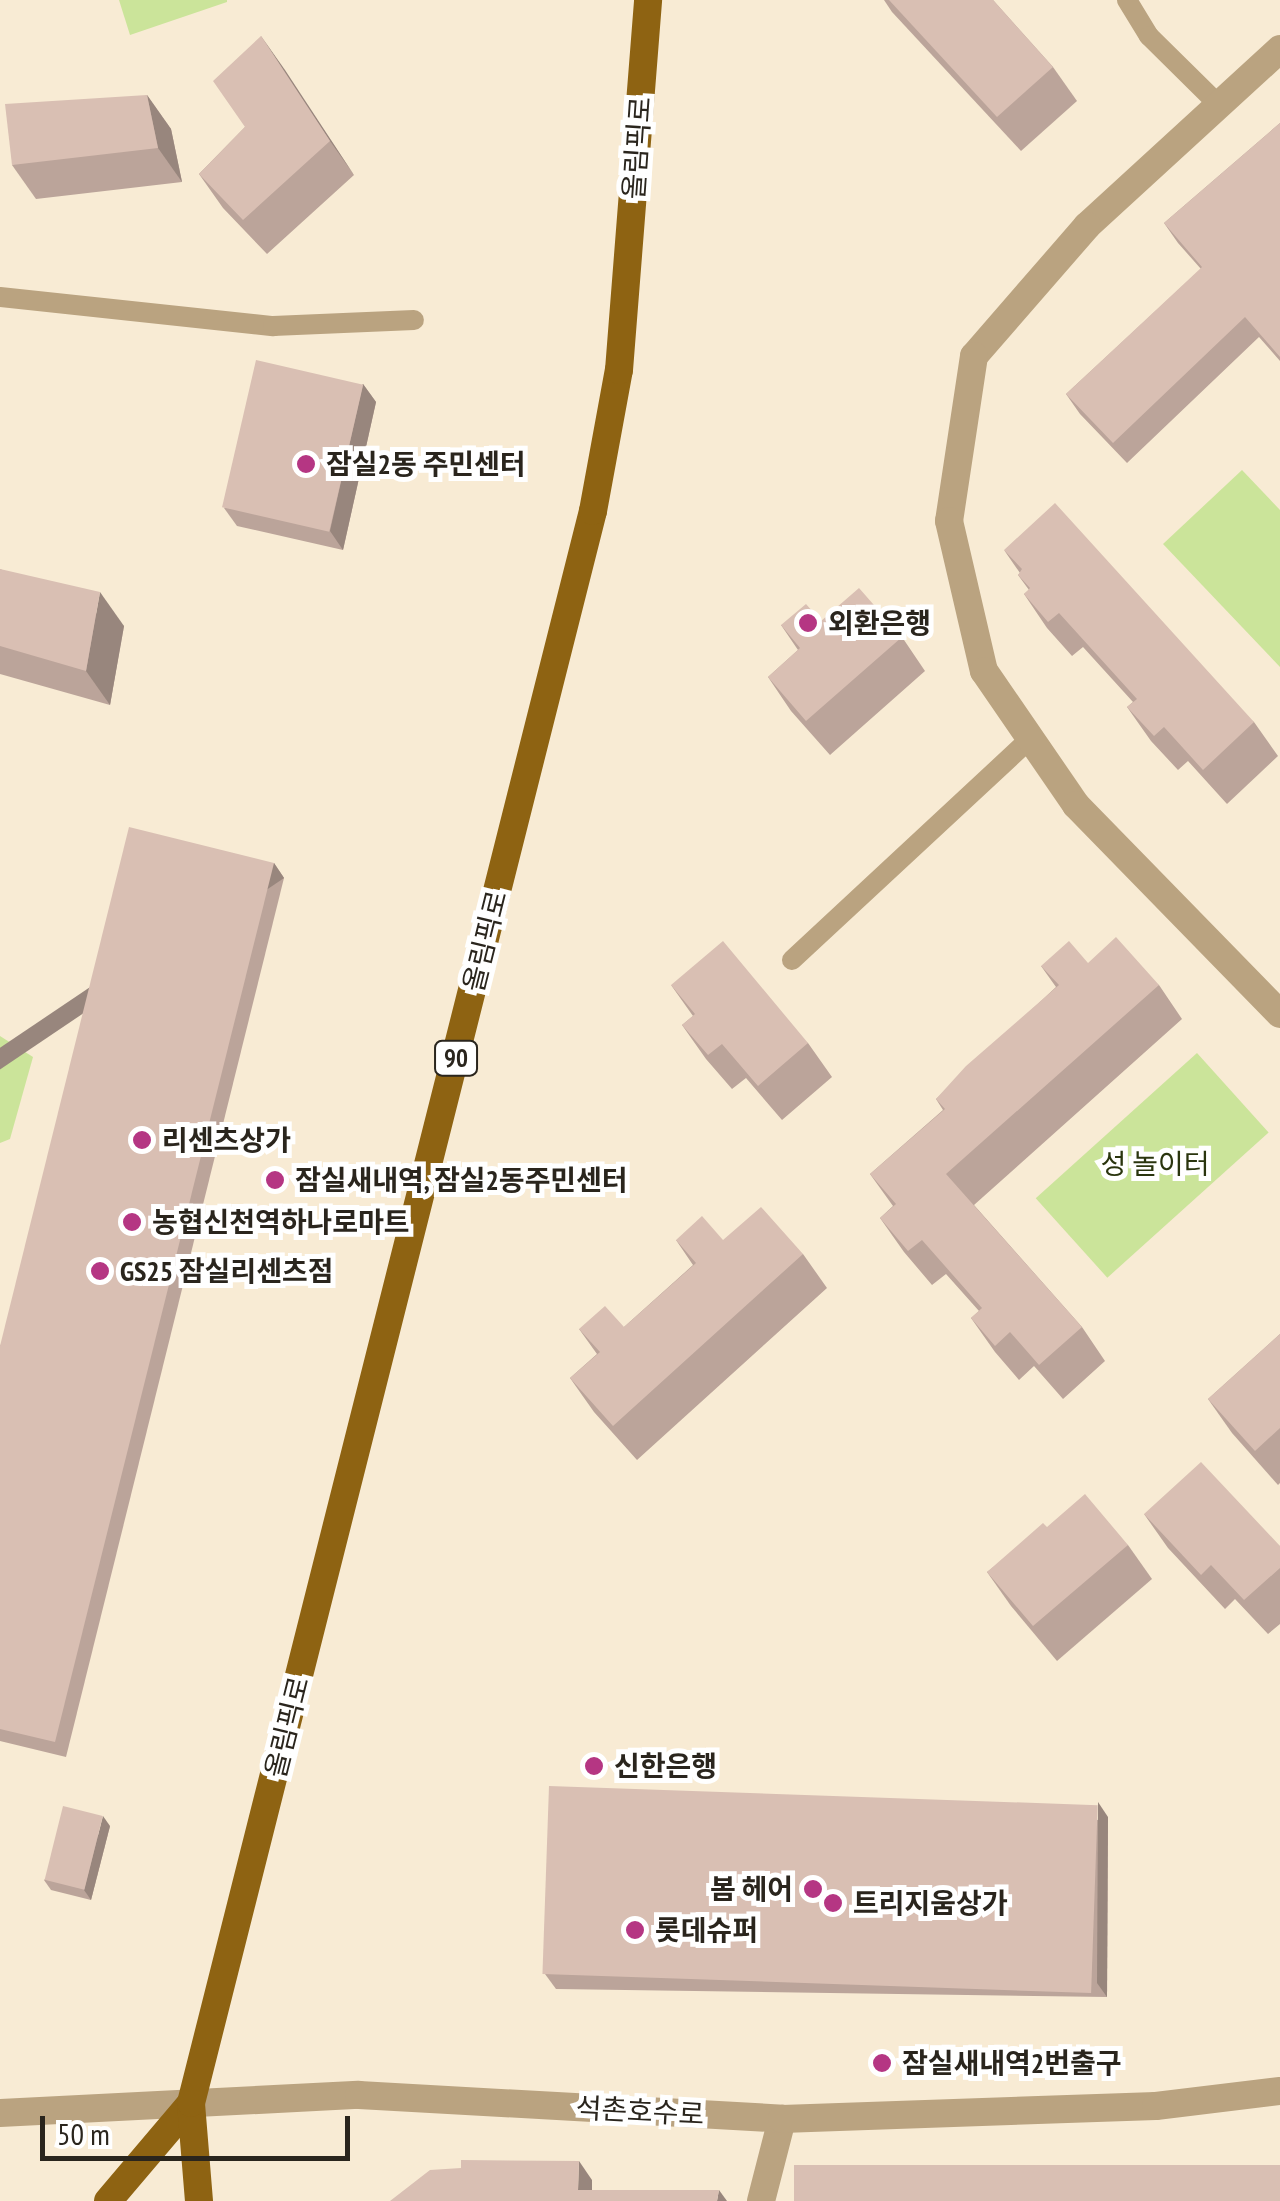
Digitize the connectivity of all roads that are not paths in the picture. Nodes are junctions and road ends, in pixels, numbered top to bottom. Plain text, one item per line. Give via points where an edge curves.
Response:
1 (648, 0) edge
2 (1127, 0) edge
3 (1280, 49) edge
4 (1219, 104) junction
5 (0, 297) edge
6 (414, 320) dead end
7 (1030, 739) junction
8 (792, 960) dead end
9 (1280, 1014) edge
10 (1280, 2092) edge
11 (191, 2103) junction
12 (0, 2113) edge
13 (782, 2119) junction
14 (108, 2201) edge
15 (199, 2201) edge
16 (761, 2201) edge

1 - 11 main road, 올림픽로 / 90 via 619,370 594,511
2 - 4 lane via 1150,36
3 - 4 street
4 - 7 street via 1087,226 974,356 949,522 984,672
5 - 6 lane via 273,326
7 - 8 lane
7 - 9 street via 1076,806
10 - 13 street, 석촌호수로 via 1156,2106
11 - 12 street, 석촌호수로
11 - 13 street, 석촌호수로 via 359,2095
11 - 14 main road, 올림픽로 / 90
11 - 15 main road, 올림픽로 / 90
13 - 16 street

